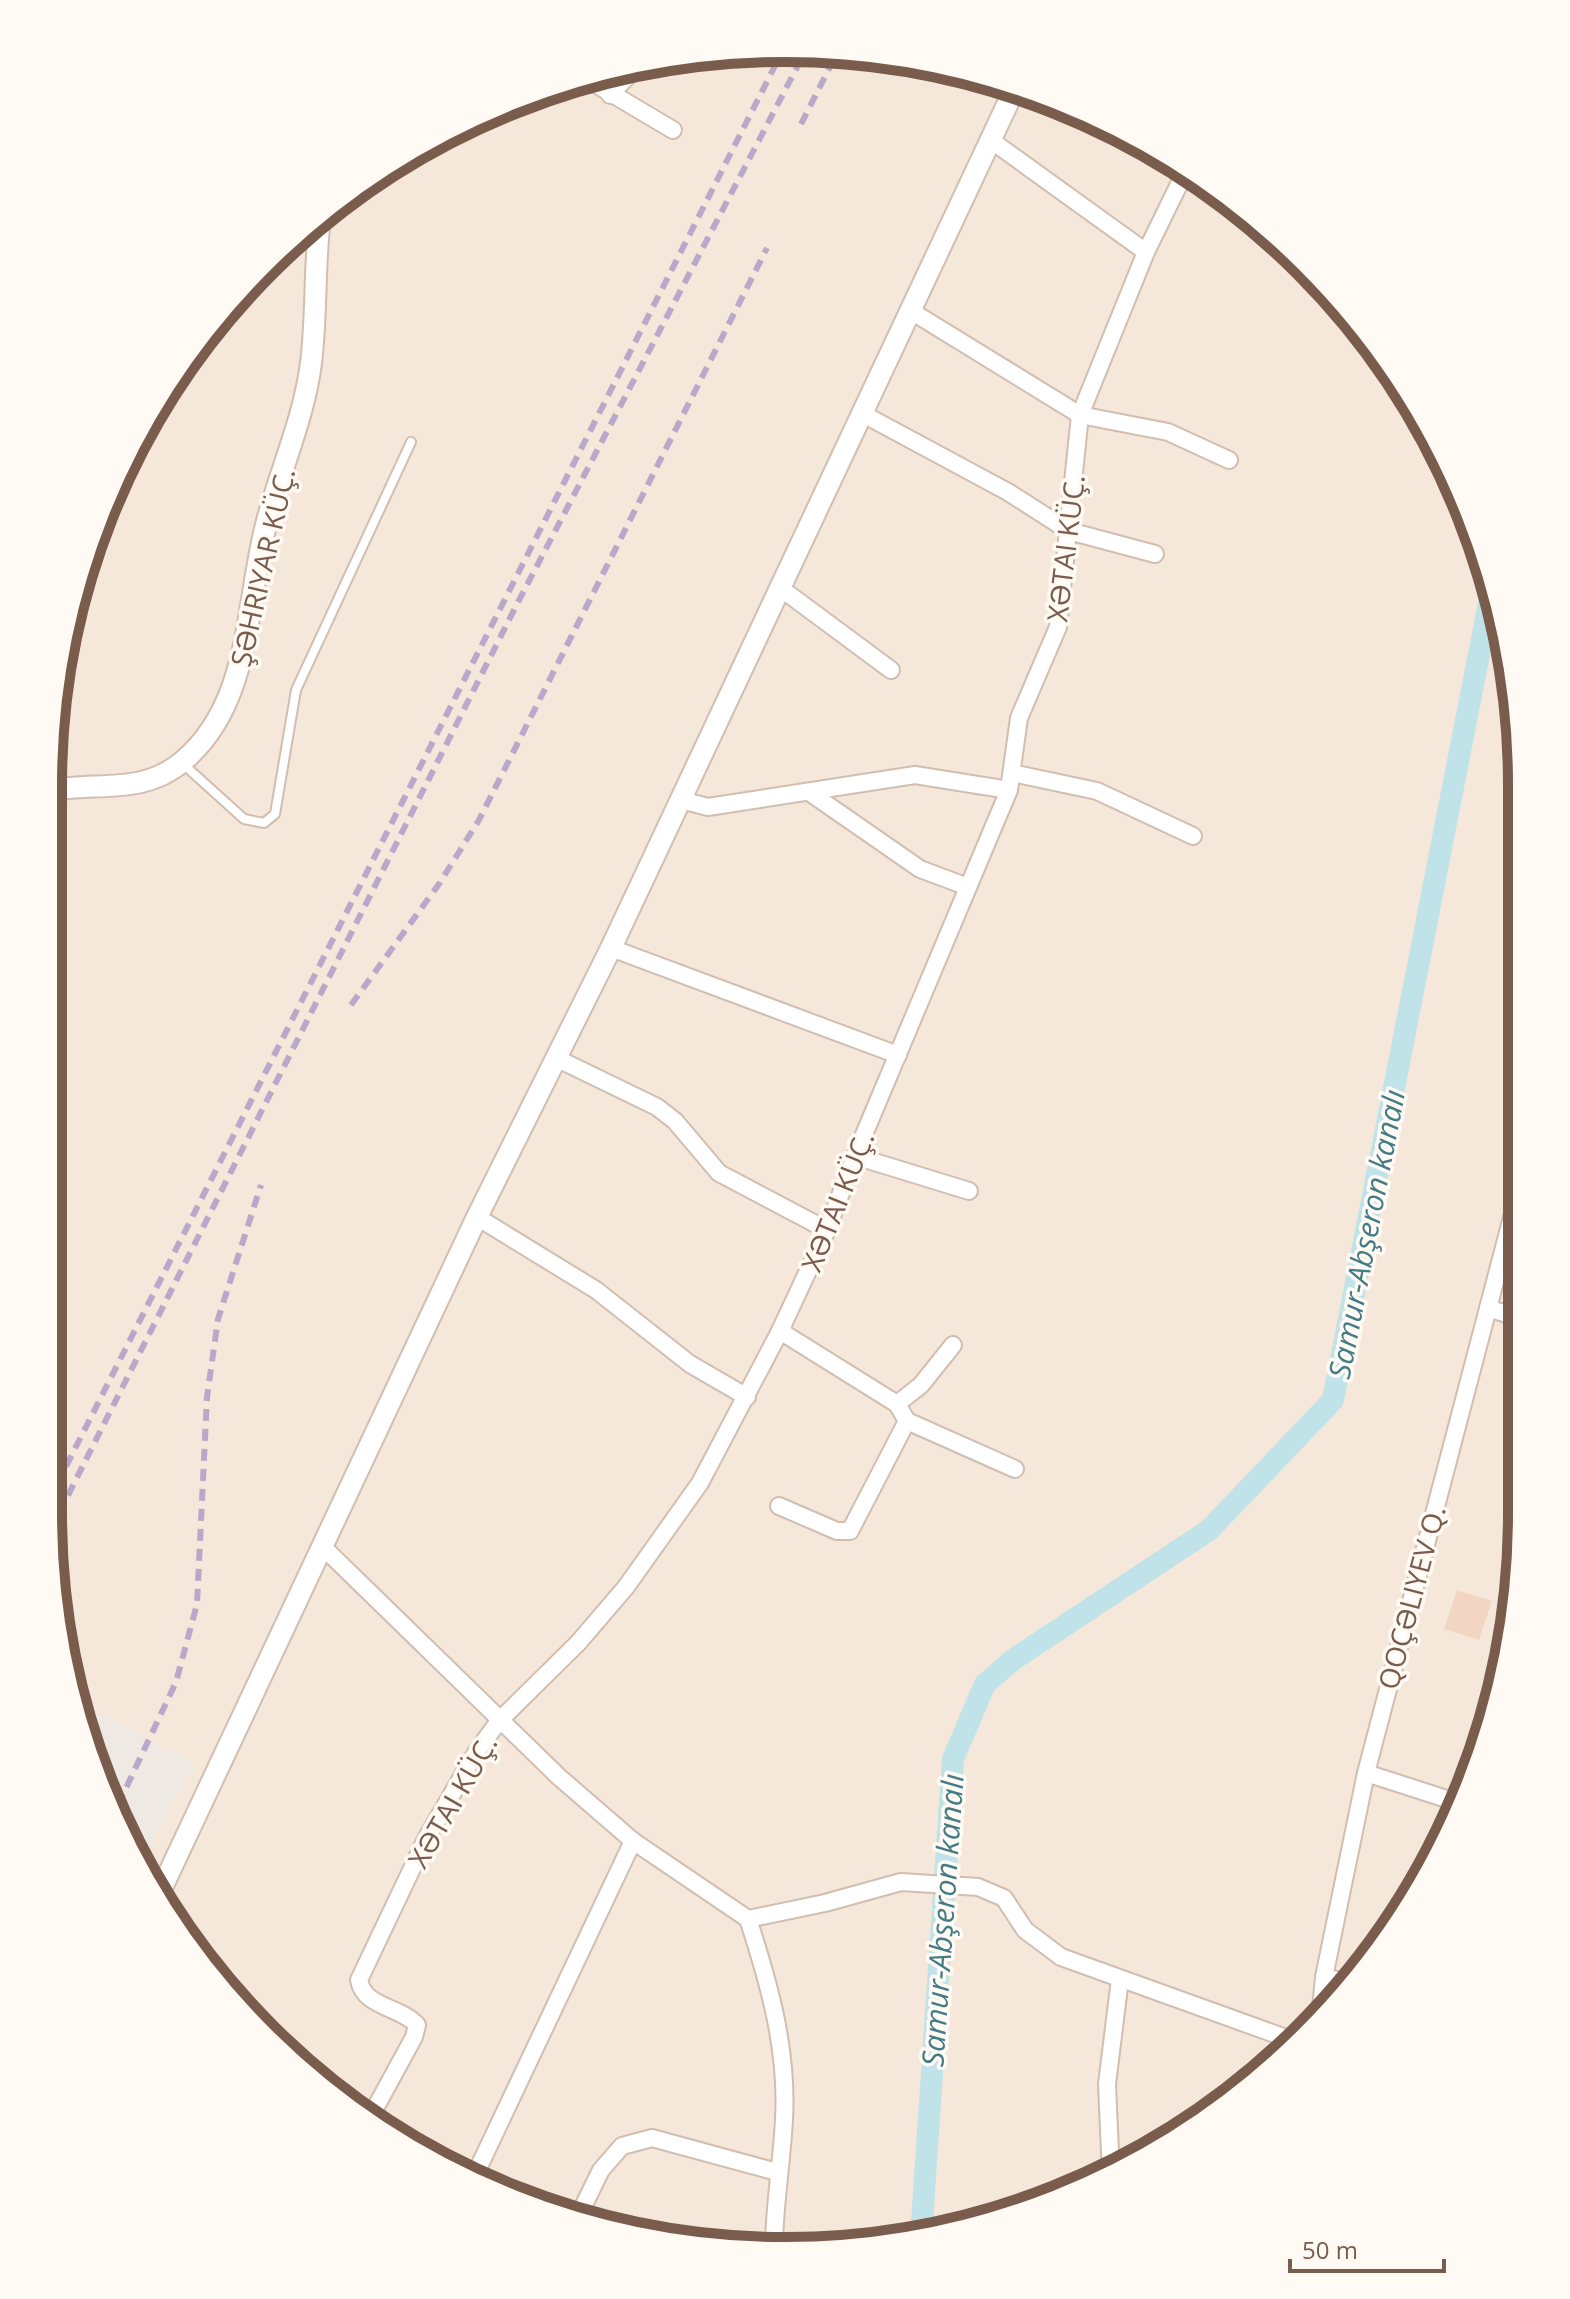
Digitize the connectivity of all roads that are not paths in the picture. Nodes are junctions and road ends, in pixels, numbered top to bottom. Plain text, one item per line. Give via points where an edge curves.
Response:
1 (623, 81) edge
2 (598, 87) edge
3 (610, 95) junction
4 (1011, 98) edge
5 (673, 130) dead end
6 (992, 141) junction
7 (1181, 180) edge
8 (319, 232) edge
9 (1146, 252) junction
10 (911, 311) junction
11 (863, 414) junction
12 (1080, 415) junction
13 (411, 442) dead end
14 (1229, 460) dead end
15 (1069, 531) junction
16 (1155, 554) dead end
17 (779, 587) junction
18 (891, 670) dead end
19 (182, 762) junction
20 (1010, 782) junction
21 (62, 790) edge
22 (809, 792) junction
23 (681, 800) junction
24 (1193, 836) dead end
25 (968, 887) junction
26 (611, 948) junction
27 (898, 1055) junction
28 (558, 1059) junction
29 (855, 1156) junction
30 (969, 1191) dead end
31 (477, 1217) junction
32 (827, 1230) junction
33 (1508, 1232) edge
34 (1488, 1308) junction
35 (1508, 1314) edge
36 (780, 1331) junction
37 (953, 1345) dead end
38 (747, 1397) junction
39 (897, 1404) junction
40 (907, 1421) junction
41 (1015, 1469) dead end
42 (779, 1506) dead end
43 (324, 1548) junction
44 (499, 1721) junction
45 (1366, 1773) junction
46 (1449, 1800) edge
47 (633, 1841) junction
48 (164, 1884) edge
49 (748, 1919) junction
50 (1324, 1977) junction
51 (1120, 1979) junction
52 (1338, 1980) edge
53 (1322, 1998) edge
54 (1283, 2037) edge
55 (375, 2109) edge
56 (1110, 2159) edge
57 (478, 2168) edge
58 (777, 2172) junction
59 (583, 2208) edge
60 (774, 2237) edge

1 - 3 street
2 - 3 street
3 - 5 street
4 - 6 street
6 - 9 street
6 - 10 street
7 - 9 street, XƏTAI KÜÇ.
8 - 19 street, ŞƏHRIYAR KÜÇ. via 306,397 264,529 239,671 216,719
9 - 12 street, XƏTAI KÜÇ.
10 - 11 street
10 - 12 street
11 - 15 street
11 - 17 street
12 - 14 street via 1168,432
12 - 15 street, XƏTAI KÜÇ.
13 - 19 lane via 296,690 275,814 264,823 244,819
15 - 16 street
15 - 20 street, XƏTAI KÜÇ. via 1058,627 1019,718
17 - 18 street
17 - 23 street
19 - 21 street, ŞƏHRIYAR KÜÇ. via 138,785
20 - 22 street via 915,775
20 - 24 street via 1097,791
20 - 25 street, XƏTAI KÜÇ.
22 - 23 street via 708,807
22 - 25 street via 920,869
23 - 26 street
25 - 27 street, XƏTAI KÜÇ.
26 - 27 street
26 - 28 street
27 - 29 street, XƏTAI KÜÇ.
28 - 31 street
28 - 32 street via 657,1107 719,1173
29 - 30 street
29 - 32 street, XƏTAI KÜÇ.
31 - 38 street via 596,1290 690,1364
31 - 43 street
32 - 36 street, XƏTAI KÜÇ.
33 - 34 street, QOÇƏLIYEV Q.
34 - 35 street
34 - 45 street, QOÇƏLIYEV Q.
36 - 38 street, XƏTAI KÜÇ.
36 - 39 street
37 - 39 street via 921,1385
38 - 44 street, XƏTAI KÜÇ. via 700,1483 626,1587
39 - 40 street
40 - 41 street
40 - 42 street via 850,1531 837,1531
43 - 44 street
43 - 48 street
44 - 47 street
44 - 55 street, XƏTAI KÜÇ. via 426,1839 359,1980 369,1999 409,2016 417,2025
45 - 46 street
45 - 50 street, QOÇƏLIYEV Q.
47 - 49 street
47 - 57 street
49 - 51 street via 901,1882 978,1887 1004,1898 1025,1930 1061,1957
49 - 58 street via 775,2003 784,2117
50 - 52 street
50 - 53 street, QOÇƏLIYEV Q.
51 - 54 street
51 - 56 street via 1107,2084
58 - 59 street via 652,2138 622,2146 601,2170
58 - 60 street

